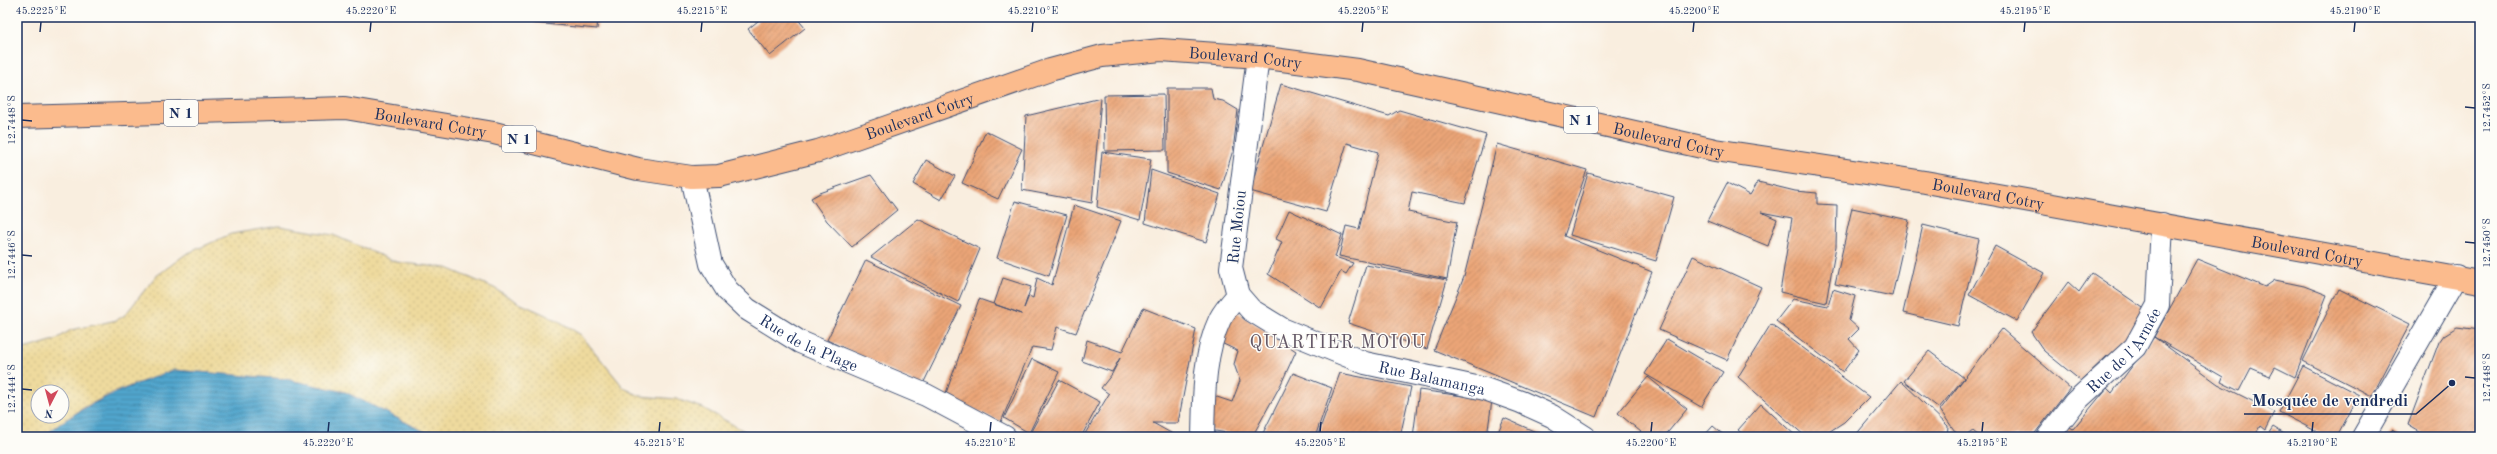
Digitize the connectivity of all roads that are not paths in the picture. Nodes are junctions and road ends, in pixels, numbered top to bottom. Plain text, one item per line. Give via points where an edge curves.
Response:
1 (1258, 57) junction
2 (17, 117) edge
3 (692, 177) junction
4 (2162, 224) junction
5 (2456, 276) junction
6 (2480, 282) edge
7 (1238, 295) junction
8 (1005, 437) edge
9 (1204, 437) edge
10 (1585, 437) edge
11 (2048, 437) edge
12 (2363, 437) edge

1 - 3 main road, Boulevard Cotry / N 1 via 1161,50 1102,56 1050,70 818,151 719,176
1 - 4 main road, Boulevard Cotry / N 1 via 1358,70 1715,150 1917,181
1 - 7 street, Rue Moiou via 1231,268
2 - 3 main road, Boulevard Cotry / N 1 via 345,108 494,133 638,169
3 - 8 street, Rue de la Plage via 711,264 727,290 747,309 800,342 926,395
4 - 5 main road, Boulevard Cotry / N 1
4 - 11 street, Rue de l'Armée via 2158,305 2135,347 2075,402
5 - 6 main road, Boulevard Cotry / N 1
5 - 12 street
7 - 9 street via 1220,318 1212,343 1204,388
7 - 10 street, Rue Balamanga via 1251,310 1282,329 1322,347 1365,363 1485,390 1552,416

